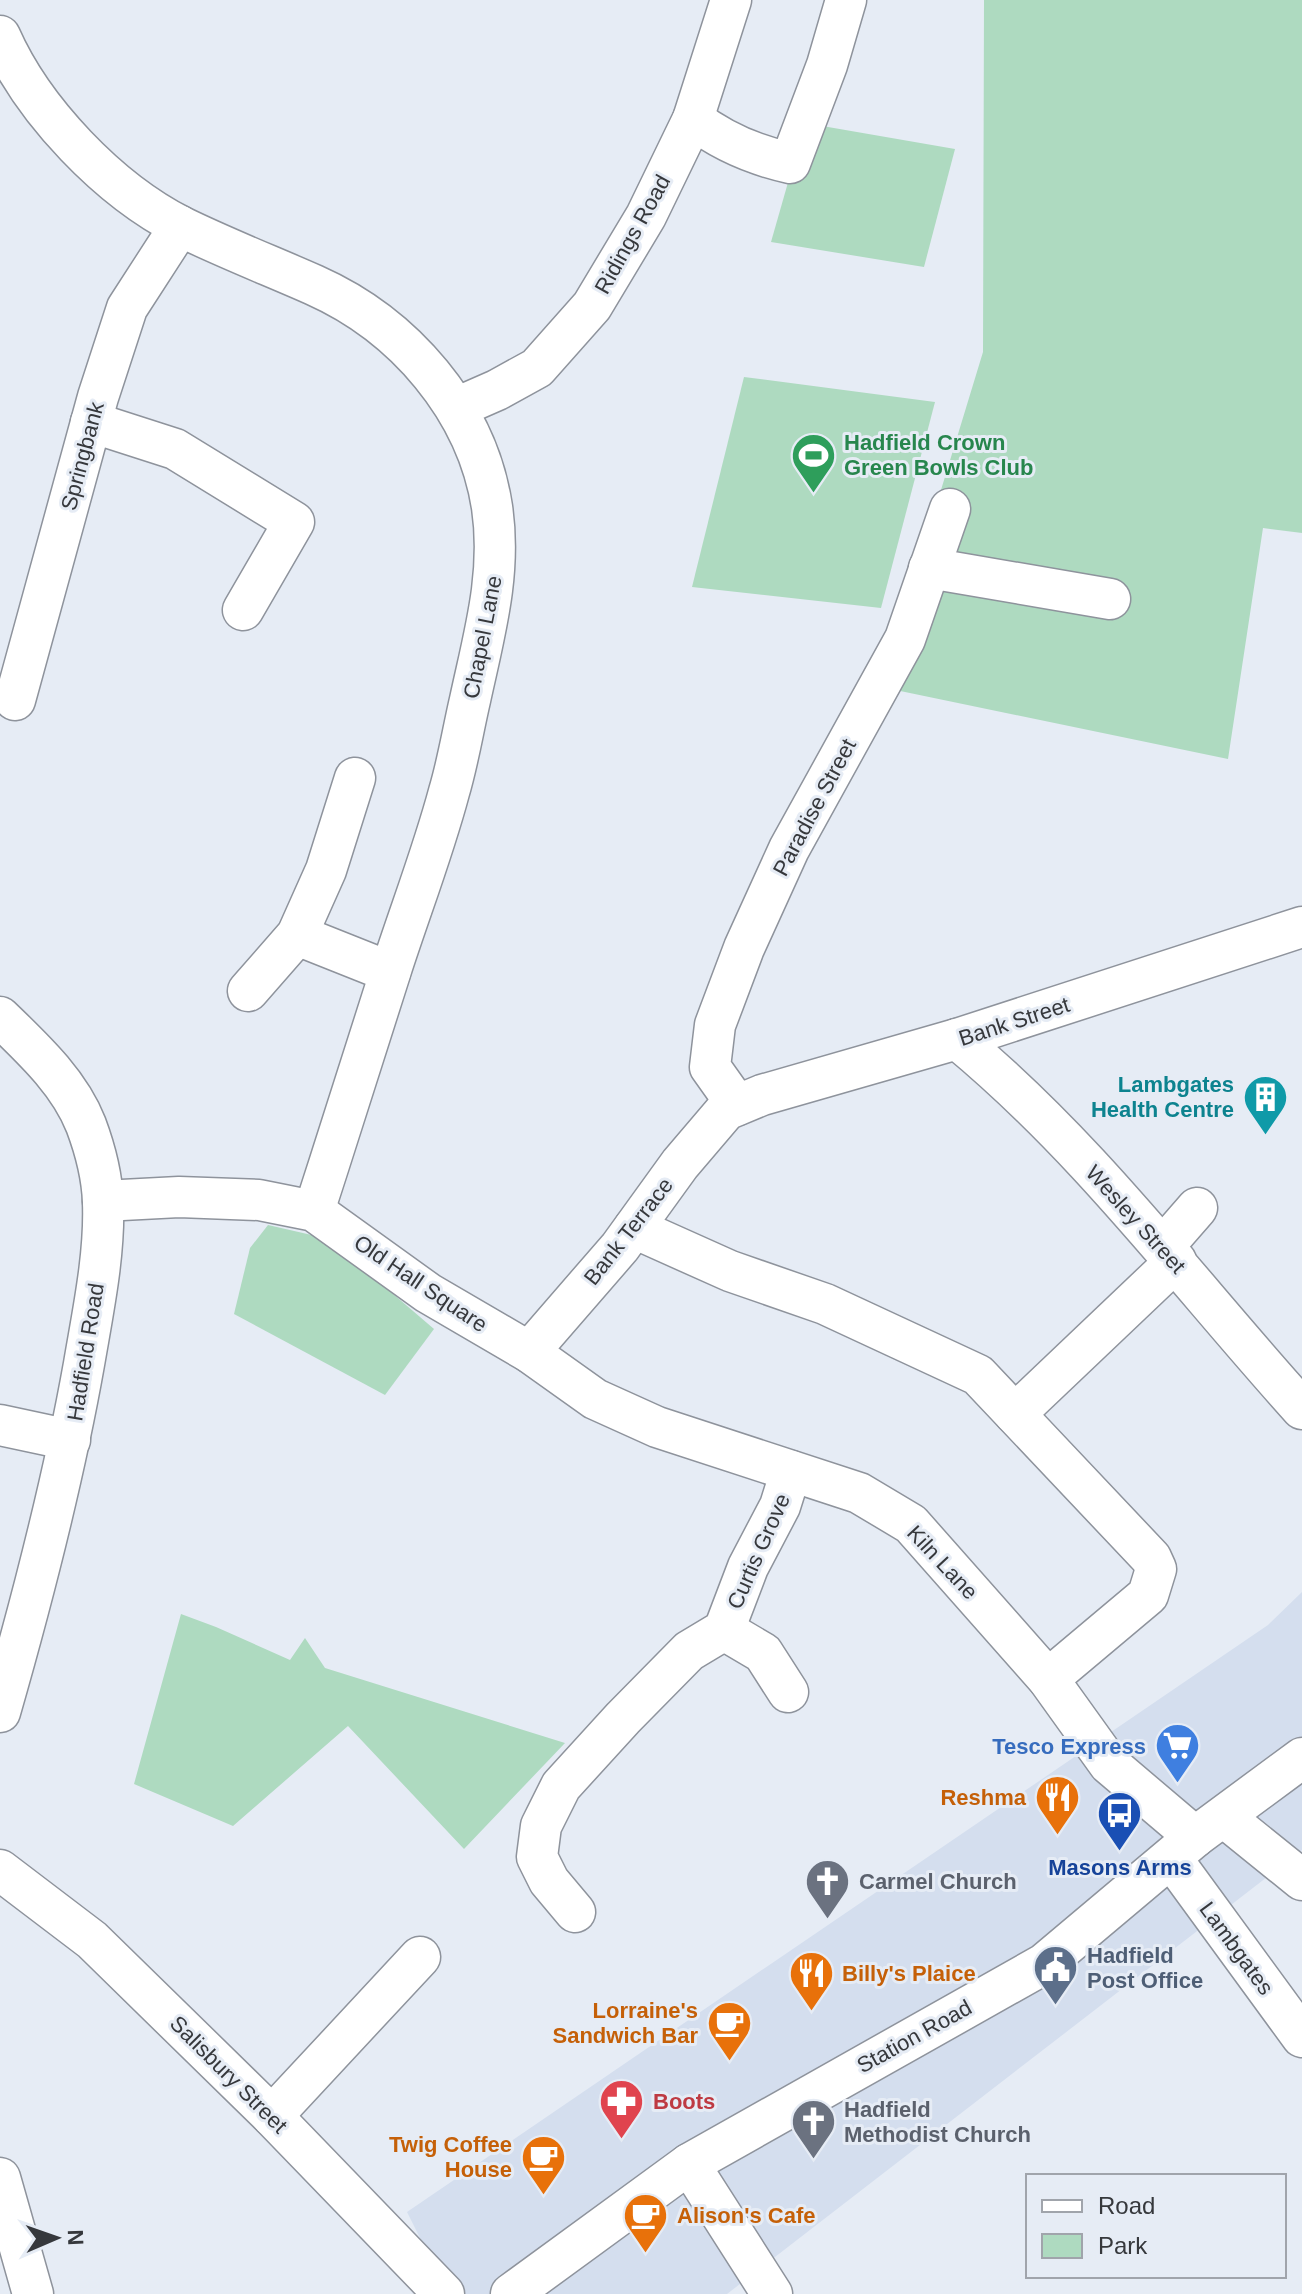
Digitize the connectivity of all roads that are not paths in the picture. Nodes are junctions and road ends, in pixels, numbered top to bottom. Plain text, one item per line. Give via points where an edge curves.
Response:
1 (731, 0) edge
2 (846, 0) edge
3 (0, 36) edge
4 (693, 119) junction
5 (180, 226) junction
6 (456, 408) junction
7 (91, 422) junction
8 (950, 509) dead end
9 (929, 568) junction
10 (1110, 599) dead end
11 (243, 610) dead end
12 (15, 700) dead end
13 (355, 778) dead end
14 (1302, 927) edge
15 (297, 935) junction
16 (390, 972) junction
17 (248, 991) dead end
18 (0, 1017) edge
19 (957, 1039) junction
20 (731, 1107) junction
21 (103, 1201) junction
22 (1197, 1208) dead end
23 (314, 1211) junction
24 (634, 1228) junction
25 (1170, 1254) junction
26 (529, 1352) junction
27 (1302, 1409) edge
28 (1015, 1414) junction
29 (0, 1425) edge
30 (70, 1440) junction
31 (791, 1471) junction
32 (724, 1630) junction
33 (1048, 1679) junction
34 (788, 1692) dead end
35 (0, 1712) edge
36 (1302, 1758) edge
37 (1197, 1838) junction
38 (0, 1870) edge
39 (1302, 1880) edge
40 (575, 1912) dead end
41 (420, 1957) dead end
42 (1302, 2037) edge
43 (272, 2116) junction
44 (689, 2164) junction
45 (0, 2178) edge
46 (33, 2294) edge
47 (444, 2294) edge
48 (511, 2294) edge
49 (772, 2294) edge

1 - 4 street, Ridings Road
2 - 4 street via 790,163 718,139
3 - 5 street, Chapel Lane via 30,90 80,149 127,192
4 - 6 street, Ridings Road via 646,216 592,306 537,368
5 - 6 street, Chapel Lane via 328,291 382,324
5 - 7 street, Springbank via 127,308
6 - 16 street, Chapel Lane via 480,459 492,505 492,601 449,791
7 - 11 street via 175,449 294,522
7 - 12 street, Springbank
8 - 9 street, Paradise Street
9 - 10 street
9 - 20 street, Paradise Street via 905,639 789,849 715,1025 710,1067
13 - 15 street via 326,870
14 - 19 street, Bank Street
15 - 16 street
15 - 17 street
16 - 23 street, Chapel Lane
18 - 21 street, Hadfield Road via 38,1053 75,1101 96,1155
19 - 20 street, Bank Street
19 - 25 street, Wesley Street via 1113,1190
20 - 24 street, Bank Terrace via 680,1164
21 - 23 street via 259,1200
21 - 30 street, Hadfield Road via 90,1331
22 - 25 street
23 - 26 street, Old Hall Square via 428,1293
24 - 26 street, Bank Terrace
24 - 28 street via 730,1271 825,1304 978,1375
25 - 27 street, Wesley Street
25 - 28 street
26 - 31 street, Kiln Lane via 595,1399 657,1427
28 - 33 street via 1156,1569 1148,1595
29 - 30 street
30 - 35 street, Hadfield Road
31 - 32 street, Curtis Grove
31 - 33 street, Kiln Lane via 859,1493 911,1524
32 - 34 street, Curtis Grove via 763,1653
32 - 40 street, Curtis Grove via 689,1651 561,1786 541,1826 537,1857
33 - 37 street, Kiln Lane via 1109,1764
36 - 37 street, Station Road
37 - 39 street
37 - 42 street, Lambgates
37 - 44 street, Station Road via 1044,1964
38 - 43 street, Salisbury Street via 92,1940
41 - 43 street
43 - 47 street, Salisbury Street
44 - 48 street, Station Road
44 - 49 street
45 - 46 street

